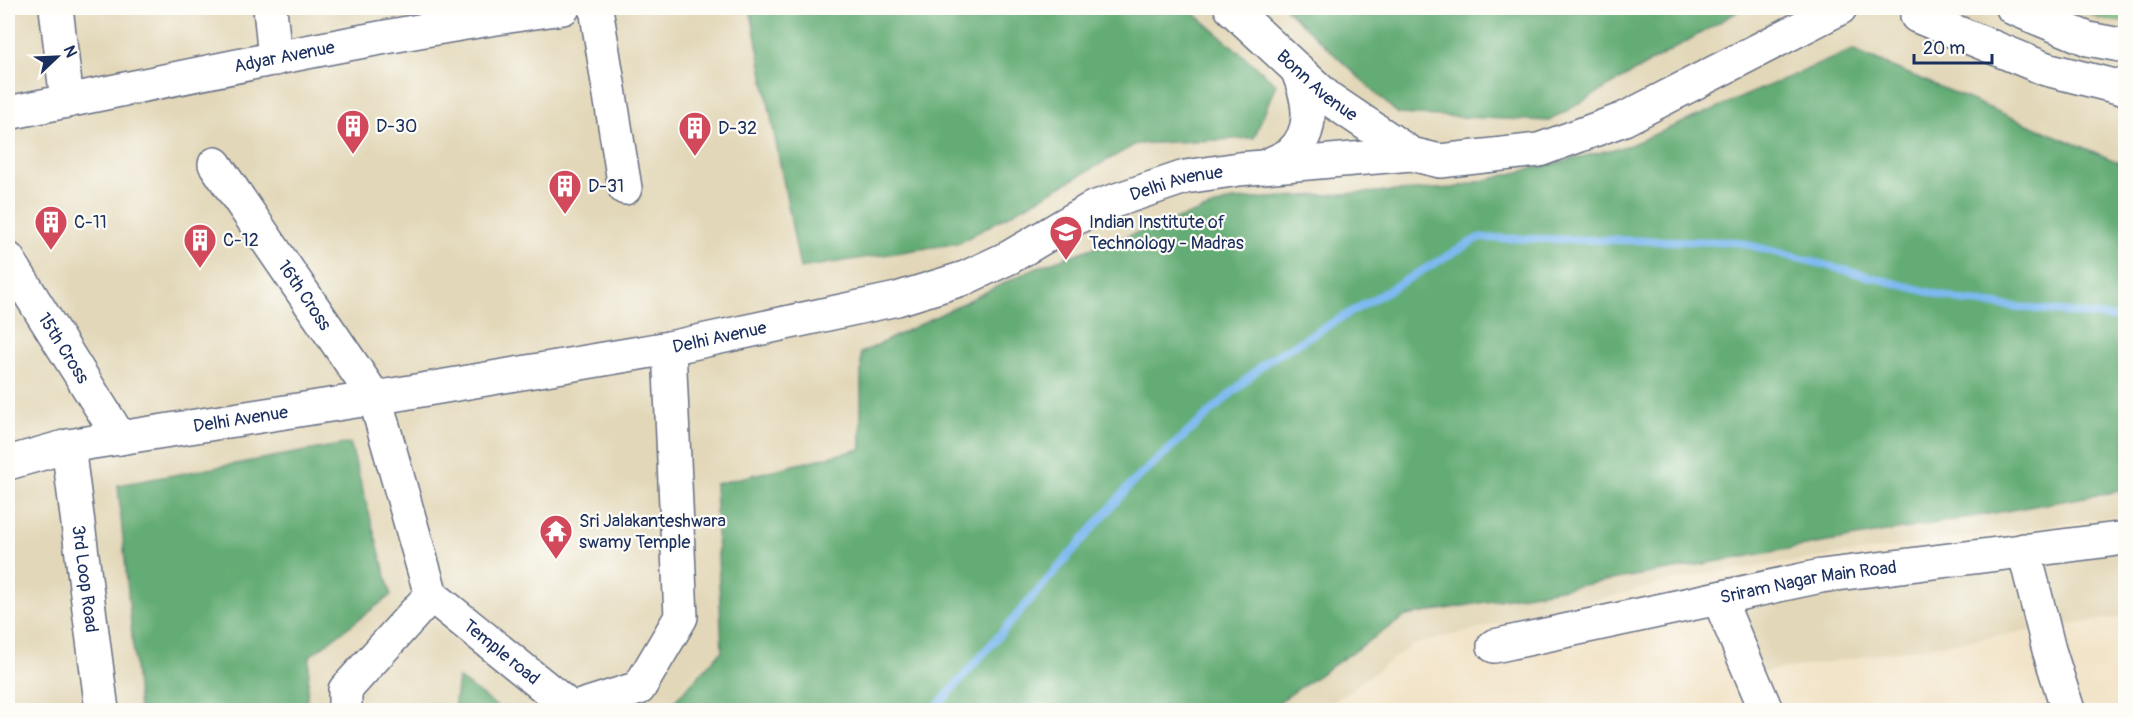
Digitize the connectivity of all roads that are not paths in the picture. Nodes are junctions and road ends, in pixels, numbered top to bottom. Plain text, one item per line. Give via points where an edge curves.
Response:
1 (56, 8) edge
2 (270, 8) edge
3 (563, 8) edge
4 (596, 8) edge
5 (1231, 8) edge
6 (1840, 8) edge
7 (2013, 8) edge
8 (1917, 10) edge
9 (508, 11) edge
10 (2126, 46) edge
11 (275, 59) junction
12 (1297, 69) junction
13 (2126, 89) edge
14 (67, 101) junction
15 (8, 113) edge
16 (1411, 154) junction
17 (215, 164) dead end
18 (1263, 168) junction
19 (625, 188) dead end
20 (8, 259) edge
21 (669, 348) junction
22 (375, 398) junction
23 (120, 438) junction
24 (68, 446) junction
25 (8, 463) edge
26 (2126, 538) edge
27 (2024, 550) junction
28 (431, 595) junction
29 (1719, 598) junction
30 (1494, 646) dead end
31 (102, 711) edge
32 (345, 711) edge
33 (1766, 711) edge
34 (2068, 711) edge

1 - 14 street
2 - 11 street
3 - 9 street, Adyar Avenue
4 - 19 street
5 - 12 street, Bonn Avenue
6 - 16 street via 1624,119 1539,150 1440,161
7 - 10 street via 2088,39
8 - 13 street via 2046,69
9 - 11 street, Adyar Avenue
11 - 14 street, Adyar Avenue
12 - 16 street, Bonn Avenue via 1328,98
12 - 18 street via 1307,97 1308,126 1291,152
14 - 15 street, Adyar Avenue
16 - 18 street, Delhi Avenue
17 - 22 street, 16th Cross
18 - 21 street, Delhi Avenue via 1185,177 1093,208 1010,257 931,289
20 - 23 street, 15th Cross
21 - 22 street, Delhi Avenue
21 - 28 street, Temple road via 681,617 639,688 572,709
22 - 23 street, Delhi Avenue
22 - 28 street
23 - 24 street, Delhi Avenue
24 - 25 street, Delhi Avenue
24 - 31 street, 3rd Loop Road
26 - 27 street, Sriram Nagar Main Road
27 - 29 street, Sriram Nagar Main Road via 1821,576
27 - 34 street
28 - 32 street via 345,690
29 - 30 street, Sriram Nagar Main Road
29 - 33 street

